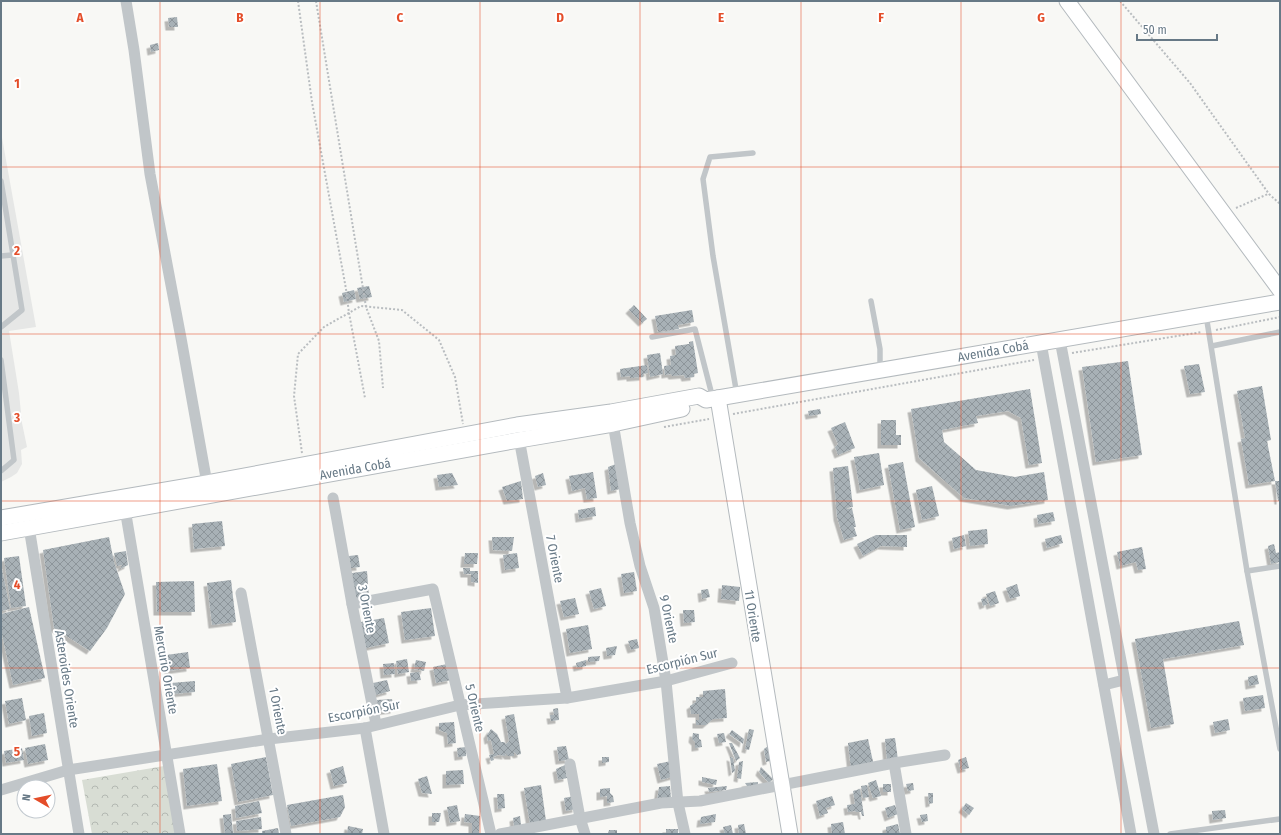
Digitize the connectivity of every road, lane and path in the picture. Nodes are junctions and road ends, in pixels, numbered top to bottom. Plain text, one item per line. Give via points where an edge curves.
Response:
1 (126, 1) edge
2 (298, 1) edge
3 (316, 1) edge
4 (1066, 1) edge
5 (1120, 1) edge
6 (753, 153) dead end
7 (1, 181) edge
8 (1269, 194) junction
9 (1280, 204) edge
10 (1224, 214) junction
11 (12, 255) junction
12 (1, 256) edge
13 (1280, 290) edge
14 (871, 301) dead end
15 (1280, 302) edge
16 (1264, 305) junction
17 (366, 307) junction
18 (1280, 307) edge
19 (349, 313) junction
20 (1206, 315) junction
21 (1, 327) edge
22 (1280, 332) edge
23 (652, 337) dead end
24 (1060, 340) junction
25 (1041, 343) junction
26 (1212, 346) junction
27 (1, 360) edge
28 (880, 371) junction
29 (383, 388) dead end
30 (737, 395) junction
31 (365, 398) dead end
32 (712, 399) junction
33 (4, 400) edge
34 (612, 418) junction
35 (518, 432) junction
36 (465, 435) junction
37 (304, 464) junction
38 (1, 471) edge
39 (207, 489) junction
40 (333, 498) dead end
41 (124, 504) junction
42 (1, 518) edge
43 (28, 521) junction
44 (1, 532) edge
45 (1280, 566) edge
46 (1247, 571) junction
47 (241, 593) dead end
48 (352, 604) junction
49 (732, 662) dead end
50 (1124, 680) junction
51 (666, 681) junction
52 (1104, 685) junction
53 (567, 698) junction
54 (460, 705) junction
55 (376, 724) junction
56 (365, 728) junction
57 (269, 739) junction
58 (1280, 749) edge
59 (166, 755) junction
60 (945, 755) dead end
61 (894, 763) junction
62 (570, 764) dead end
63 (68, 770) junction
64 (781, 785) junction
65 (1, 790) edge
66 (678, 803) junction
67 (580, 818) junction
68 (1280, 818) edge
69 (79, 834) edge
70 (180, 834) edge
71 (286, 834) edge
72 (384, 834) edge
73 (491, 834) edge
74 (500, 834) edge
75 (585, 834) edge
76 (685, 834) edge
77 (790, 834) edge
78 (906, 834) edge
79 (1131, 834) edge
80 (1154, 834) edge
81 (1170, 834) edge

1 - 39 street via 150,174
2 - 19 path via 312,102
3 - 17 path
4 - 10 main road
5 - 8 path via 1190,83
6 - 30 lane via 710,158 703,179
7 - 11 lane
8 - 9 path
8 - 10 path
10 - 13 main road
11 - 12 lane
11 - 21 lane via 22,310
14 - 28 lane via 880,349
15 - 16 main road, Avenida Cobá
16 - 18 main road
16 - 20 main road, Avenida Cobá
17 - 19 path via 361,306
17 - 29 path via 379,341
17 - 36 path via 402,310 439,340 454,377
19 - 31 path
19 - 37 path via 324,327 298,354 294,396
20 - 24 main road, Avenida Cobá
20 - 26 lane
22 - 26 lane
23 - 32 lane via 696,328
24 - 25 main road, Avenida Cobá
24 - 50 street
25 - 28 main road, Avenida Cobá
25 - 52 street
26 - 46 lane
27 - 33 lane
28 - 30 main road, Avenida Cobá
30 - 32 main road, Avenida Cobá
32 - 34 main road, Avenida Cobá via 699,396
32 - 64 main road, 11 Oriente
33 - 38 lane via 14,460
34 - 35 main road, Avenida Cobá
34 - 51 street, 9 Oriente via 630,523 640,566 654,608
35 - 36 main road, Avenida Cobá
35 - 39 main road, Avenida Cobá
35 - 53 street, 7 Oriente
36 - 37 main road, Avenida Cobá
37 - 39 main road, Avenida Cobá
39 - 41 main road, Avenida Cobá
40 - 48 street, 3 Oriente
41 - 43 main road, Avenida Cobá
41 - 59 street, Mercurio Oriente
42 - 43 main road, Avenida Cobá
43 - 44 main road, Avenida Cobá
43 - 63 street, Asteroides Oriente
45 - 46 lane
46 - 58 lane
47 - 57 street, 1 Oriente
48 - 54 street, 5 Oriente via 433,589
48 - 55 street, 3 Oriente
49 - 51 street, Escorpión Sur
50 - 52 street
50 - 80 street
51 - 53 street, Escorpión Sur
51 - 66 street, 9 Oriente
52 - 79 street
53 - 54 street, Escorpión Sur
54 - 55 street, Escorpión Sur
54 - 73 street, 5 Oriente
55 - 56 street, Escorpión Sur
56 - 57 street, Escorpión Sur
56 - 72 street
57 - 59 street, Escorpión Sur
57 - 71 street, 1 Oriente
59 - 63 street, Escorpión Sur
59 - 70 street, Mercurio Oriente
60 - 61 street
61 - 64 street
61 - 78 street
62 - 67 street
63 - 65 street, Escorpión Sur
63 - 69 street, Asteroides Oriente
64 - 66 street
64 - 77 main road, 11 Oriente
66 - 67 street via 661,803
66 - 76 street, 9 Oriente
67 - 74 street
67 - 75 street
68 - 81 lane

